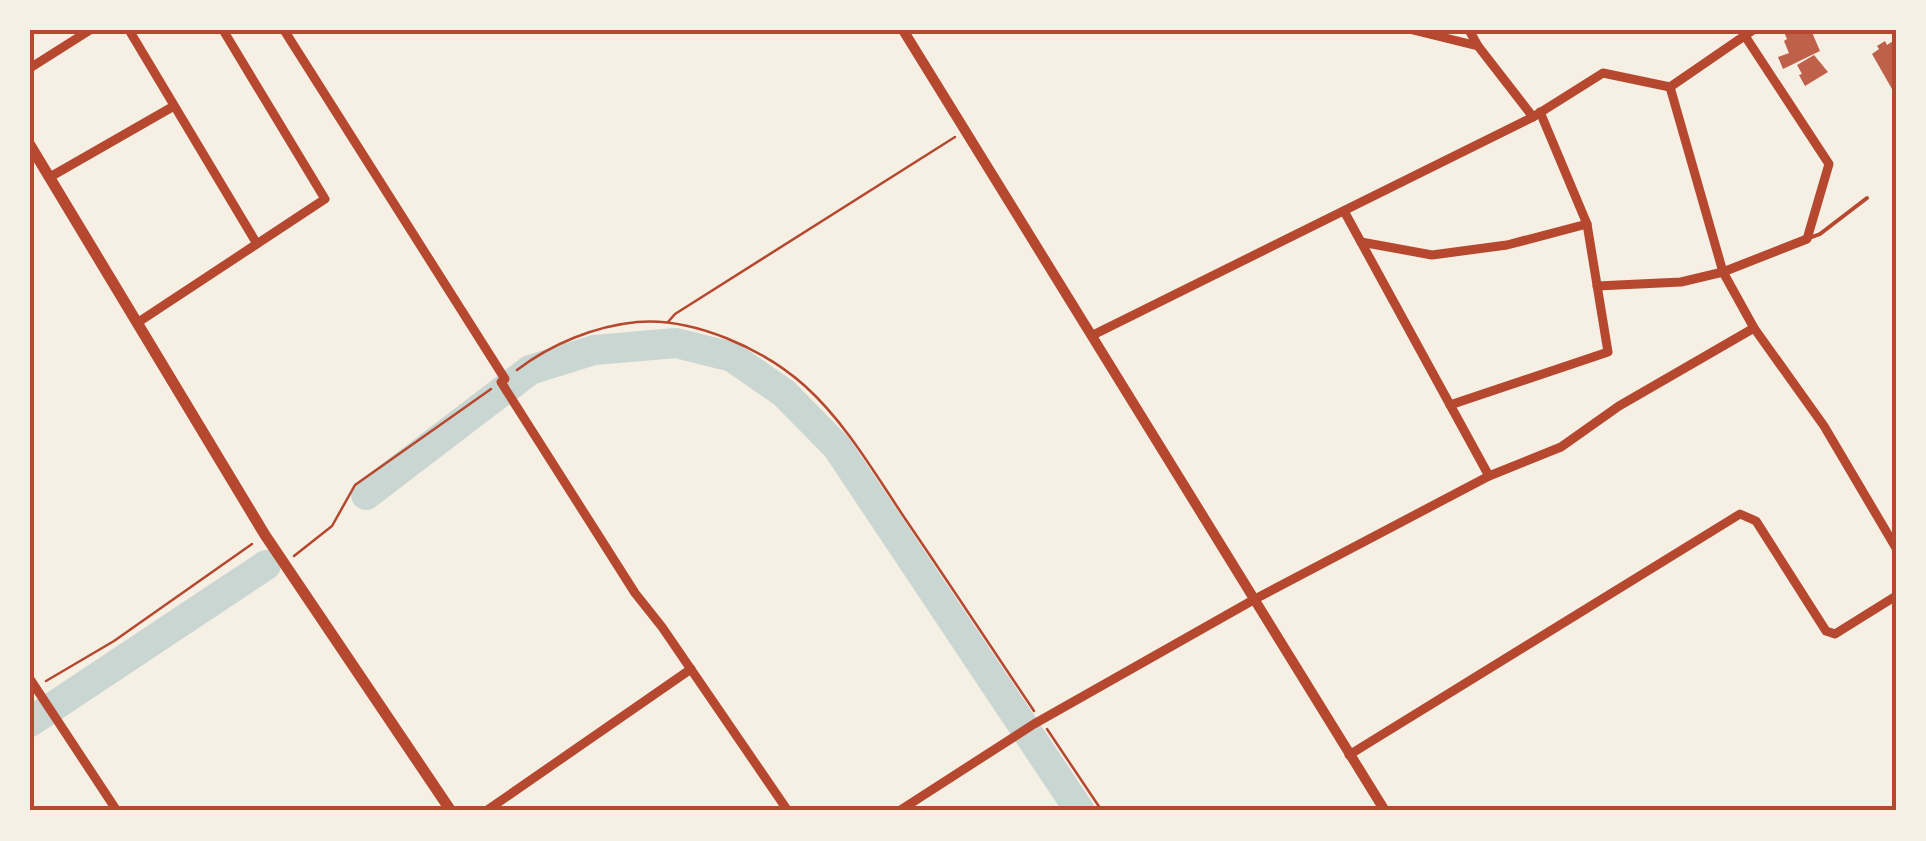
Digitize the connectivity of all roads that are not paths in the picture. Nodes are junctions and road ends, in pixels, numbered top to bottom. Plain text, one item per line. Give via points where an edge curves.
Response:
1 (90, 30) edge
2 (129, 30) edge
3 (222, 30) edge
4 (284, 30) edge
5 (904, 30) edge
6 (1413, 30) edge
7 (1469, 30) edge
8 (1749, 33) edge
9 (1478, 46) junction
10 (30, 68) edge
11 (1670, 88) junction
12 (174, 106) junction
13 (1536, 114) junction
14 (30, 145) edge
15 (50, 177) junction
16 (1867, 198) dead end
17 (1344, 210) junction
18 (1587, 224) junction
19 (1807, 239) junction
20 (1361, 242) junction
21 (257, 244) junction
22 (1722, 272) junction
23 (1597, 286) junction
24 (137, 322) junction
25 (1754, 328) junction
26 (1094, 335) junction
27 (1450, 405) junction
28 (1489, 476) junction
29 (1896, 548) edge
30 (1896, 596) edge
31 (1254, 600) junction
32 (690, 669) junction
33 (36, 687) edge
34 (1350, 755) junction
35 (117, 811) edge
36 (451, 811) edge
37 (486, 811) edge
38 (788, 811) edge
39 (899, 811) edge
40 (1385, 811) edge

1 - 10 street
2 - 12 street
3 - 21 street via 325,199
4 - 32 street via 635,593
5 - 26 street
6 - 9 street
7 - 9 street
8 - 11 street
8 - 19 street via 1828,164
9 - 13 street
11 - 13 street via 1603,73
11 - 22 street
12 - 15 street
12 - 21 street
13 - 17 street
13 - 18 street
14 - 15 main road
15 - 24 main road
16 - 19 lane
17 - 20 street
17 - 26 street
18 - 20 street via 1432,255
18 - 23 street
19 - 22 street
20 - 27 street
21 - 24 street
22 - 23 street via 1681,282
22 - 25 street
23 - 27 street via 1608,352
24 - 36 main road via 265,535
25 - 28 street via 1561,447
25 - 29 street via 1824,426
26 - 31 street
27 - 28 street
28 - 31 street
30 - 34 street via 1835,634 1826,630 1756,521 1740,514
31 - 34 street
31 - 39 street via 1037,722
32 - 37 street
32 - 38 street
33 - 35 street
34 - 40 street

